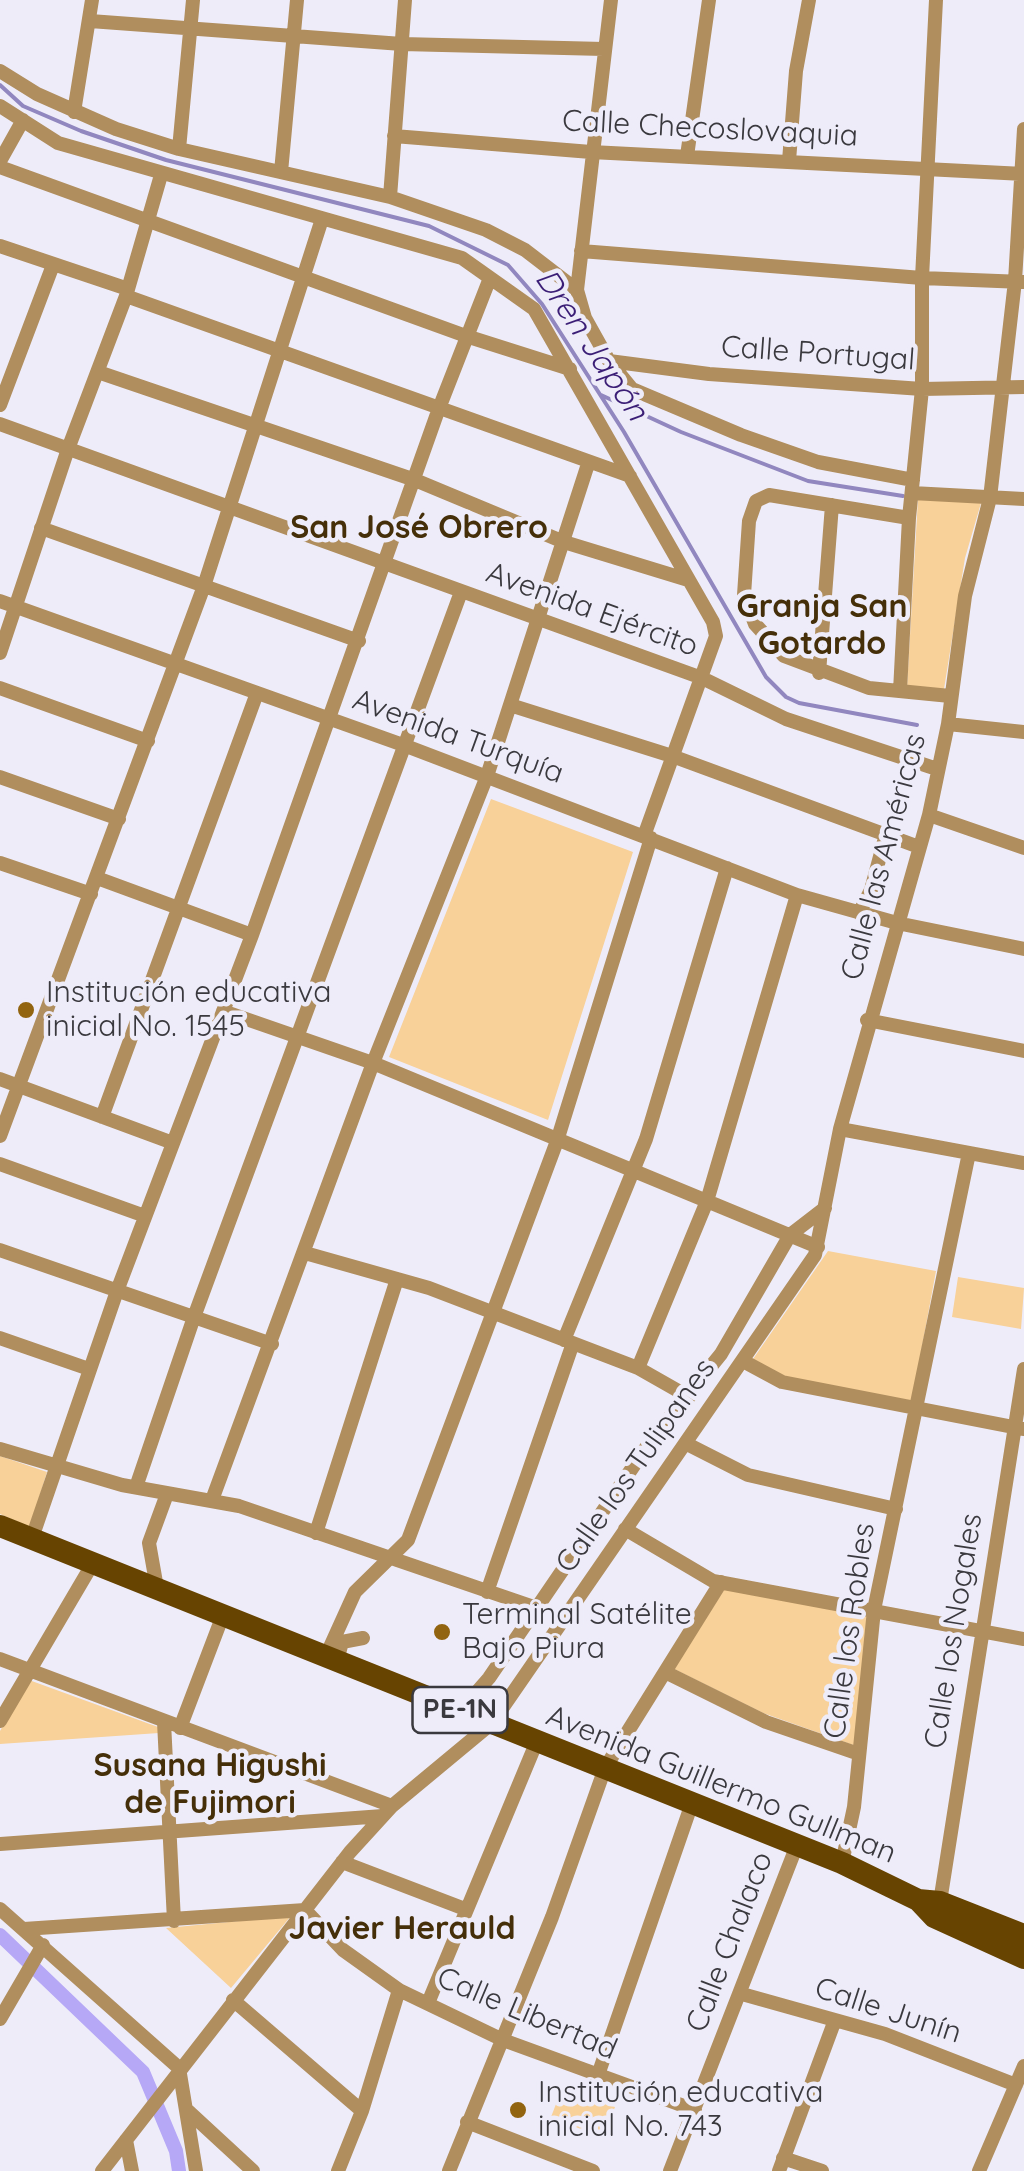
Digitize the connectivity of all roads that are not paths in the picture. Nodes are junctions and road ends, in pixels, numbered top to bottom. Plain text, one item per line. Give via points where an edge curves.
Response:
1 (92, 0) edge
2 (193, 0) edge
3 (297, 0) edge
4 (405, 0) edge
5 (610, 0) edge
6 (709, 0) edge
7 (809, 0) edge
8 (936, 0) edge
9 (90, 21) junction
10 (190, 29) junction
11 (294, 37) junction
12 (402, 44) junction
13 (604, 49) junction
14 (0, 71) edge
15 (0, 106) edge
16 (74, 112) junction
17 (22, 120) junction
18 (1024, 130) edge
19 (394, 136) junction
20 (179, 149) junction
21 (591, 152) junction
22 (688, 156) junction
23 (789, 160) junction
24 (0, 164) edge
25 (928, 167) junction
26 (282, 172) junction
27 (1023, 174) edge
28 (161, 175) junction
29 (390, 197) junction
30 (147, 219) junction
31 (322, 219) junction
32 (0, 246) edge
33 (580, 251) junction
34 (53, 265) junction
35 (308, 275) junction
36 (490, 278) junction
37 (922, 278) junction
38 (1020, 282) edge
39 (577, 290) junction
40 (127, 293) junction
41 (466, 336) junction
42 (279, 350) junction
43 (610, 361) junction
44 (570, 369) junction
45 (98, 372) junction
46 (1004, 385) junction
47 (1024, 386) edge
48 (922, 389) junction
49 (0, 404) edge
50 (438, 411) junction
51 (0, 424) edge
52 (258, 426) junction
53 (68, 450) junction
54 (588, 464) junction
55 (630, 476) junction
56 (415, 480) junction
57 (912, 487) junction
58 (990, 498) junction
59 (1024, 499) edge
60 (832, 505) junction
61 (231, 508) junction
62 (910, 518) junction
63 (41, 528) junction
64 (564, 542) junction
65 (386, 565) junction
66 (684, 579) junction
67 (204, 586) junction
68 (461, 592) junction
69 (8, 604) edge
70 (538, 620) junction
71 (359, 641) junction
72 (0, 653) edge
73 (174, 663) junction
74 (819, 673) junction
75 (702, 678) junction
76 (0, 688) edge
77 (900, 691) junction
78 (257, 693) junction
79 (950, 696) junction
80 (510, 705) junction
81 (331, 719) junction
82 (948, 724) junction
83 (1024, 732) edge
84 (148, 740) junction
85 (406, 746) junction
86 (672, 756) junction
87 (937, 769) junction
88 (487, 776) junction
89 (0, 777) edge
90 (929, 815) junction
91 (119, 819) junction
92 (886, 834) junction
93 (647, 837) junction
94 (920, 846) junction
95 (1024, 848) edge
96 (0, 864) edge
97 (726, 868) junction
98 (97, 878) junction
99 (91, 894) junction
100 (797, 895) junction
101 (179, 908) junction
102 (859, 913) junction
103 (896, 923) junction
104 (252, 936) junction
105 (1024, 949) edge
106 (223, 1010) junction
107 (867, 1020) junction
108 (298, 1036) junction
109 (1024, 1051) edge
110 (373, 1062) junction
111 (0, 1078) edge
112 (19, 1086) junction
113 (102, 1116) junction
114 (840, 1129) junction
115 (0, 1136) edge
116 (557, 1141) junction
117 (173, 1143) junction
118 (970, 1153) junction
119 (1024, 1163) edge
120 (0, 1164) edge
121 (634, 1171) junction
122 (707, 1201) junction
123 (827, 1207) junction
124 (145, 1216) junction
125 (790, 1235) junction
126 (820, 1243) junction
127 (0, 1250) edge
128 (305, 1253) junction
129 (396, 1279) junction
130 (117, 1290) junction
131 (490, 1312) junction
132 (194, 1317) junction
133 (0, 1338) edge
134 (568, 1342) junction
135 (272, 1344) junction
136 (743, 1361) junction
137 (638, 1368) junction
138 (89, 1369) junction
139 (1024, 1369) edge
140 (689, 1398) junction
141 (916, 1408) junction
142 (1020, 1429) edge
143 (686, 1444) junction
144 (0, 1450) edge
145 (56, 1468) junction
146 (136, 1488) junction
147 (166, 1494) junction
148 (212, 1500) junction
149 (896, 1509) junction
150 (0, 1526) edge
151 (626, 1529) junction
152 (316, 1533) junction
153 (32, 1538) junction
154 (386, 1559) junction
155 (93, 1563) junction
156 (722, 1582) junction
157 (156, 1588) junction
158 (487, 1592) junction
159 (537, 1608) junction
160 (874, 1610) junction
161 (223, 1615) junction
162 (981, 1630) junction
163 (363, 1638) dead end
164 (1024, 1639) edge
165 (331, 1658) junction
166 (0, 1659) edge
167 (28, 1672) junction
168 (666, 1672) junction
169 (460, 1710) junction
170 (0, 1721) edge
171 (164, 1722) junction
172 (492, 1723) junction
173 (180, 1728) junction
174 (538, 1741) junction
175 (860, 1754) junction
176 (605, 1768) junction
177 (692, 1803) junction
178 (387, 1811) junction
179 (170, 1834) junction
180 (0, 1844) edge
181 (797, 1845) junction
182 (342, 1862) junction
183 (842, 1863) junction
184 (929, 1901) junction
185 (466, 1909) junction
186 (0, 1910) edge
187 (305, 1910) junction
188 (174, 1921) junction
189 (24, 1929) junction
190 (1024, 1934) edge
191 (41, 1948) junction
192 (1024, 1958) edge
193 (399, 1990) junction
194 (742, 1994) junction
195 (233, 2000) junction
196 (428, 2004) junction
197 (0, 2019) edge
198 (834, 2020) junction
199 (503, 2040) junction
200 (1024, 2066) edge
201 (175, 2074) junction
202 (598, 2075) junction
203 (1016, 2085) junction
204 (695, 2110) junction
205 (188, 2111) junction
206 (362, 2111) junction
207 (467, 2122) junction
208 (126, 2140) junction
209 (561, 2165) edge
210 (781, 2165) edge
211 (102, 2171) edge
212 (132, 2171) edge
213 (196, 2171) edge
214 (253, 2171) edge
215 (338, 2171) edge
216 (449, 2171) edge
217 (594, 2171) edge
218 (670, 2171) edge
219 (822, 2171) edge
220 (979, 2171) edge

1 - 9 street
2 - 10 street
3 - 11 street
4 - 12 street
5 - 13 street
6 - 22 street
7 - 23 street
8 - 25 street
9 - 10 street
9 - 16 street
10 - 11 street
10 - 20 street
11 - 12 street
11 - 26 street
12 - 13 street
12 - 19 street
13 - 21 street
14 - 16 street
15 - 17 street
16 - 20 street
17 - 24 street
17 - 28 street via 58,143
18 - 27 street, Calle las Américas
19 - 21 street, Calle Checoslovaquia
19 - 29 street
20 - 26 street
21 - 22 street, Calle Checoslovaquia
21 - 33 street
22 - 23 street, Calle Checoslovaquia
23 - 25 street, Calle Checoslovaquia
24 - 30 street
25 - 27 street, Calle Checoslovaquia
25 - 37 street
26 - 29 street
27 - 38 street, Calle las Américas
28 - 30 street
28 - 31 street
29 - 39 street via 486,230
30 - 35 street
30 - 40 street
31 - 35 street
31 - 36 street via 462,258
32 - 34 street
33 - 37 street
33 - 39 street
34 - 40 street
34 - 49 street
35 - 41 street
35 - 42 street
36 - 41 street
36 - 44 street via 534,309
37 - 38 street
37 - 48 street
38 - 46 street, Calle las Américas
39 - 43 street
40 - 42 street
40 - 45 street
41 - 44 street
41 - 50 street
42 - 50 street
42 - 52 street
43 - 48 street, Calle Portugal
43 - 57 street via 632,390 725,429
44 - 55 street
45 - 52 street
45 - 53 street
46 - 47 street, Calle Portugal
46 - 48 street, Calle Portugal
46 - 58 street, Calle las Américas
48 - 57 street
50 - 54 street
50 - 56 street
51 - 53 street, Avenida Ejército
52 - 56 street
52 - 61 street
53 - 61 street, Avenida Ejército
53 - 63 street
54 - 55 street
54 - 64 street
55 - 66 street
56 - 64 street
56 - 65 street
57 - 58 street
57 - 62 street
58 - 59 street
58 - 79 street, Calle las Américas via 965,596
60 - 62 street
60 - 74 street
60 - 74 street via 769,495 756,501 749,521 744,595 755,624 784,656
61 - 65 street, Avenida Ejército
61 - 67 street
62 - 77 street
63 - 67 street
63 - 69 street
64 - 66 street
64 - 70 street
65 - 68 street, Avenida Ejército
65 - 71 street
66 - 75 street via 716,636
67 - 71 street
67 - 73 street
68 - 70 street, Avenida Ejército
68 - 85 street
69 - 72 street
69 - 73 street, Avenida Turquía
70 - 75 street, Avenida Ejército
70 - 80 street
71 - 81 street
73 - 78 street, Avenida Turquía
73 - 84 street
74 - 77 street
75 - 86 street
75 - 87 street, Avenida Ejército via 786,719
76 - 84 street
77 - 79 street
78 - 81 street, Avenida Turquía
78 - 101 street
79 - 82 street, Calle las Américas
80 - 86 street
80 - 88 street
81 - 85 street, Avenida Turquía
81 - 104 street
82 - 83 street
82 - 87 street, Calle las Américas
84 - 91 street
85 - 88 street, Avenida Turquía
85 - 108 street
86 - 92 street
86 - 93 street
87 - 90 street, Calle las Américas
88 - 93 street, Avenida Turquía
88 - 110 street
89 - 91 street
90 - 94 street, Calle las Américas
90 - 95 street
91 - 98 street
92 - 94 street
92 - 102 street
93 - 97 street, Avenida Turquía
93 - 116 street
94 - 103 street, Calle las Américas
96 - 99 street
97 - 100 street, Avenida Turquía
97 - 121 street
98 - 99 street
98 - 101 street
99 - 112 street
100 - 102 street, Avenida Turquía
100 - 122 street
101 - 104 street
101 - 113 street
102 - 103 street, Avenida Turquía
103 - 105 street, Avenida Turquía
103 - 107 street, Calle las Américas
104 - 106 street
106 - 108 street
106 - 117 street
107 - 109 street
107 - 114 street, Calle las Américas
108 - 110 street
108 - 132 street
110 - 116 street
110 - 128 street
111 - 112 street
112 - 113 street
112 - 115 street
113 - 117 street
114 - 118 street
114 - 123 street, Calle las Américas
116 - 121 street
116 - 131 street
117 - 124 street
118 - 119 street
118 - 141 street, Calle los Robles
120 - 124 street
121 - 122 street
121 - 134 street
122 - 125 street
122 - 137 street
123 - 125 street
123 - 126 street, Calle las Américas
124 - 130 street
125 - 126 street
125 - 140 street via 748,1314
126 - 136 street, Calle los Tulipanes
127 - 130 street
128 - 129 street
128 - 135 street
129 - 131 street
129 - 152 street
130 - 132 street
130 - 138 street
131 - 134 street
131 - 154 street via 408,1540
132 - 135 street
132 - 146 street
133 - 138 street
134 - 137 street
134 - 158 street
135 - 148 street
136 - 141 street via 782,1382
136 - 143 street, Calle los Tulipanes
137 - 140 street
138 - 145 street
139 - 142 street, Calle los Nogales
140 - 159 street via 652,1439
141 - 142 street
141 - 149 street, Calle los Robles
142 - 162 street, Calle los Nogales
143 - 149 street via 748,1475
143 - 151 street, Calle los Tulipanes
144 - 145 street
145 - 146 street
145 - 153 street
146 - 147 street
147 - 148 street
147 - 157 street via 149,1543
148 - 152 street
149 - 160 street, Calle los Robles
150 - 153 main road, Avenida Guillermo Gullman / PE-1N
151 - 156 street
151 - 172 street, Calle los Tulipanes
152 - 154 street
153 - 155 main road, Avenida Guillermo Gullman / PE-1N
154 - 158 street
154 - 165 street via 354,1592
155 - 157 main road, Avenida Guillermo Gullman / PE-1N
155 - 167 street
156 - 160 street
156 - 168 street
157 - 161 main road, Avenida Guillermo Gullman / PE-1N
158 - 159 street
159 - 169 street
160 - 162 street
160 - 175 street, Calle los Robles
161 - 165 main road, Avenida Guillermo Gullman / PE-1N
161 - 173 street
162 - 164 street
162 - 184 street, Calle los Nogales
163 - 165 street via 342,1642
165 - 169 main road, Avenida Guillermo Gullman / PE-1N
166 - 167 street
167 - 170 street
167 - 171 street
168 - 175 street via 766,1722
168 - 176 street
169 - 172 main road, Avenida Guillermo Gullman / PE-1N
171 - 173 street
171 - 179 street
172 - 174 main road, Avenida Guillermo Gullman / PE-1N
172 - 178 street, Calle los Tulipanes
173 - 178 street
174 - 176 main road, Avenida Guillermo Gullman / PE-1N
174 - 185 street
175 - 183 street, Calle los Robles
176 - 177 main road, Avenida Guillermo Gullman / PE-1N
176 - 199 street
177 - 181 main road, Avenida Guillermo Gullman / PE-1N
177 - 202 street
178 - 179 street
178 - 182 street, Calle los Tulipanes
179 - 180 street
179 - 188 street
181 - 183 main road, Avenida Guillermo Gullman / PE-1N
181 - 194 street, Calle Chalaco
182 - 185 street
182 - 187 street, Calle los Tulipanes
183 - 184 main road, Avenida Guillermo Gullman / PE-1N
184 - 190 main road, Avenida Guillermo Gullman / PE-1N
184 - 192 main road, Avenida Guillermo Gullman / PE-1N via 934,1917
185 - 196 street
186 - 189 street
187 - 188 street
187 - 193 street, Calle Libertad via 343,1950
187 - 195 street, Calle los Tulipanes
188 - 189 street
189 - 191 street
191 - 197 street
191 - 201 street
193 - 196 street, Calle Libertad
193 - 206 street
194 - 198 street, Calle Junín
194 - 204 street, Calle Chalaco
195 - 201 street, Calle los Tulipanes
195 - 206 street
196 - 199 street, Calle Libertad
198 - 203 street, Calle Junín
198 - 210 street
199 - 202 street, Calle Libertad
199 - 207 street
200 - 203 street
201 - 205 street
201 - 208 street, Calle los Tulipanes
202 - 204 street, Calle Libertad
203 - 220 street
204 - 218 street, Calle Chalaco
205 - 213 street
205 - 214 street
206 - 215 street
207 - 209 street
207 - 216 street
208 - 211 street, Calle los Tulipanes
208 - 212 street
209 - 217 street
210 - 219 street

